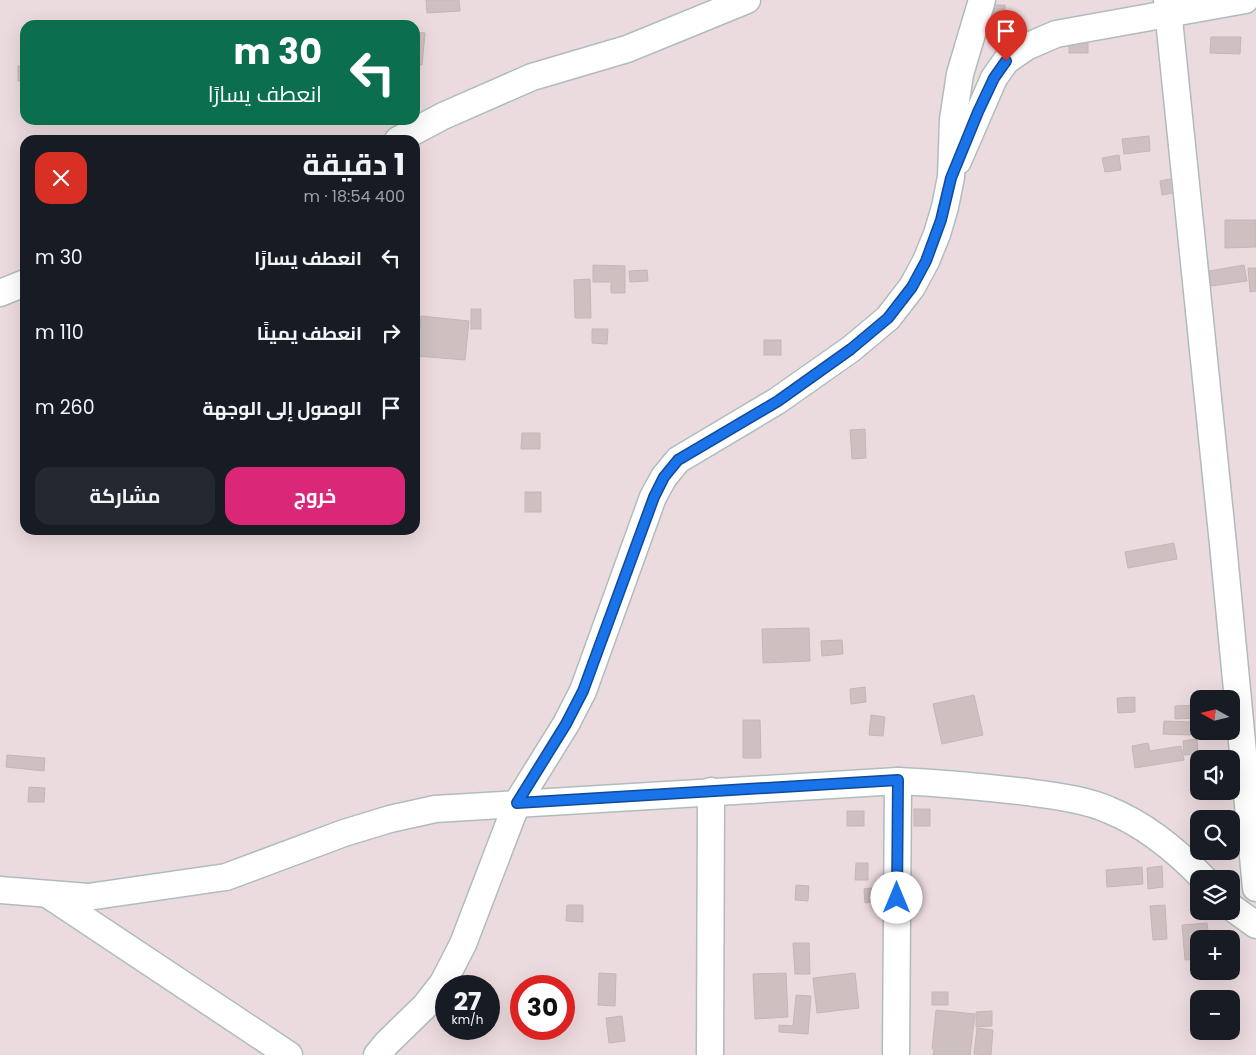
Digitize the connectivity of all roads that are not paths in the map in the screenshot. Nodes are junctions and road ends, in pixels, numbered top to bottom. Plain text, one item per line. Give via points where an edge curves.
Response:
1 (747, 0) edge
2 (982, 0) edge
3 (1245, 0) edge
4 (1168, 6) edge
5 (407, 135) edge
6 (951, 178) junction
7 (20, 284) edge
8 (0, 293) edge
9 (898, 780) junction
10 (712, 792) junction
11 (517, 803) junction
12 (1194, 870) edge
13 (1256, 888) edge
14 (0, 890) edge
15 (47, 894) junction
16 (1240, 913) edge
17 (1256, 925) edge
18 (289, 1055) edge
19 (377, 1055) edge
20 (710, 1055) edge
21 (896, 1055) edge

1 - 5 street via 627,48 532,76
2 - 6 street via 960,74 953,120
3 - 4 street
4 - 6 street via 1056,34 1026,47 1006,61 978,112
4 - 13 street
6 - 11 street via 926,261 912,287 888,318 778,401 678,460 664,477 583,691
7 - 8 street
9 - 10 street
9 - 12 street via 970,785 1092,804 1158,836
9 - 21 street
10 - 11 street
10 - 20 street
11 - 15 street via 415,812 344,833 226,877 88,898
11 - 19 street via 463,944 443,983
14 - 15 street
15 - 18 street
16 - 17 street

